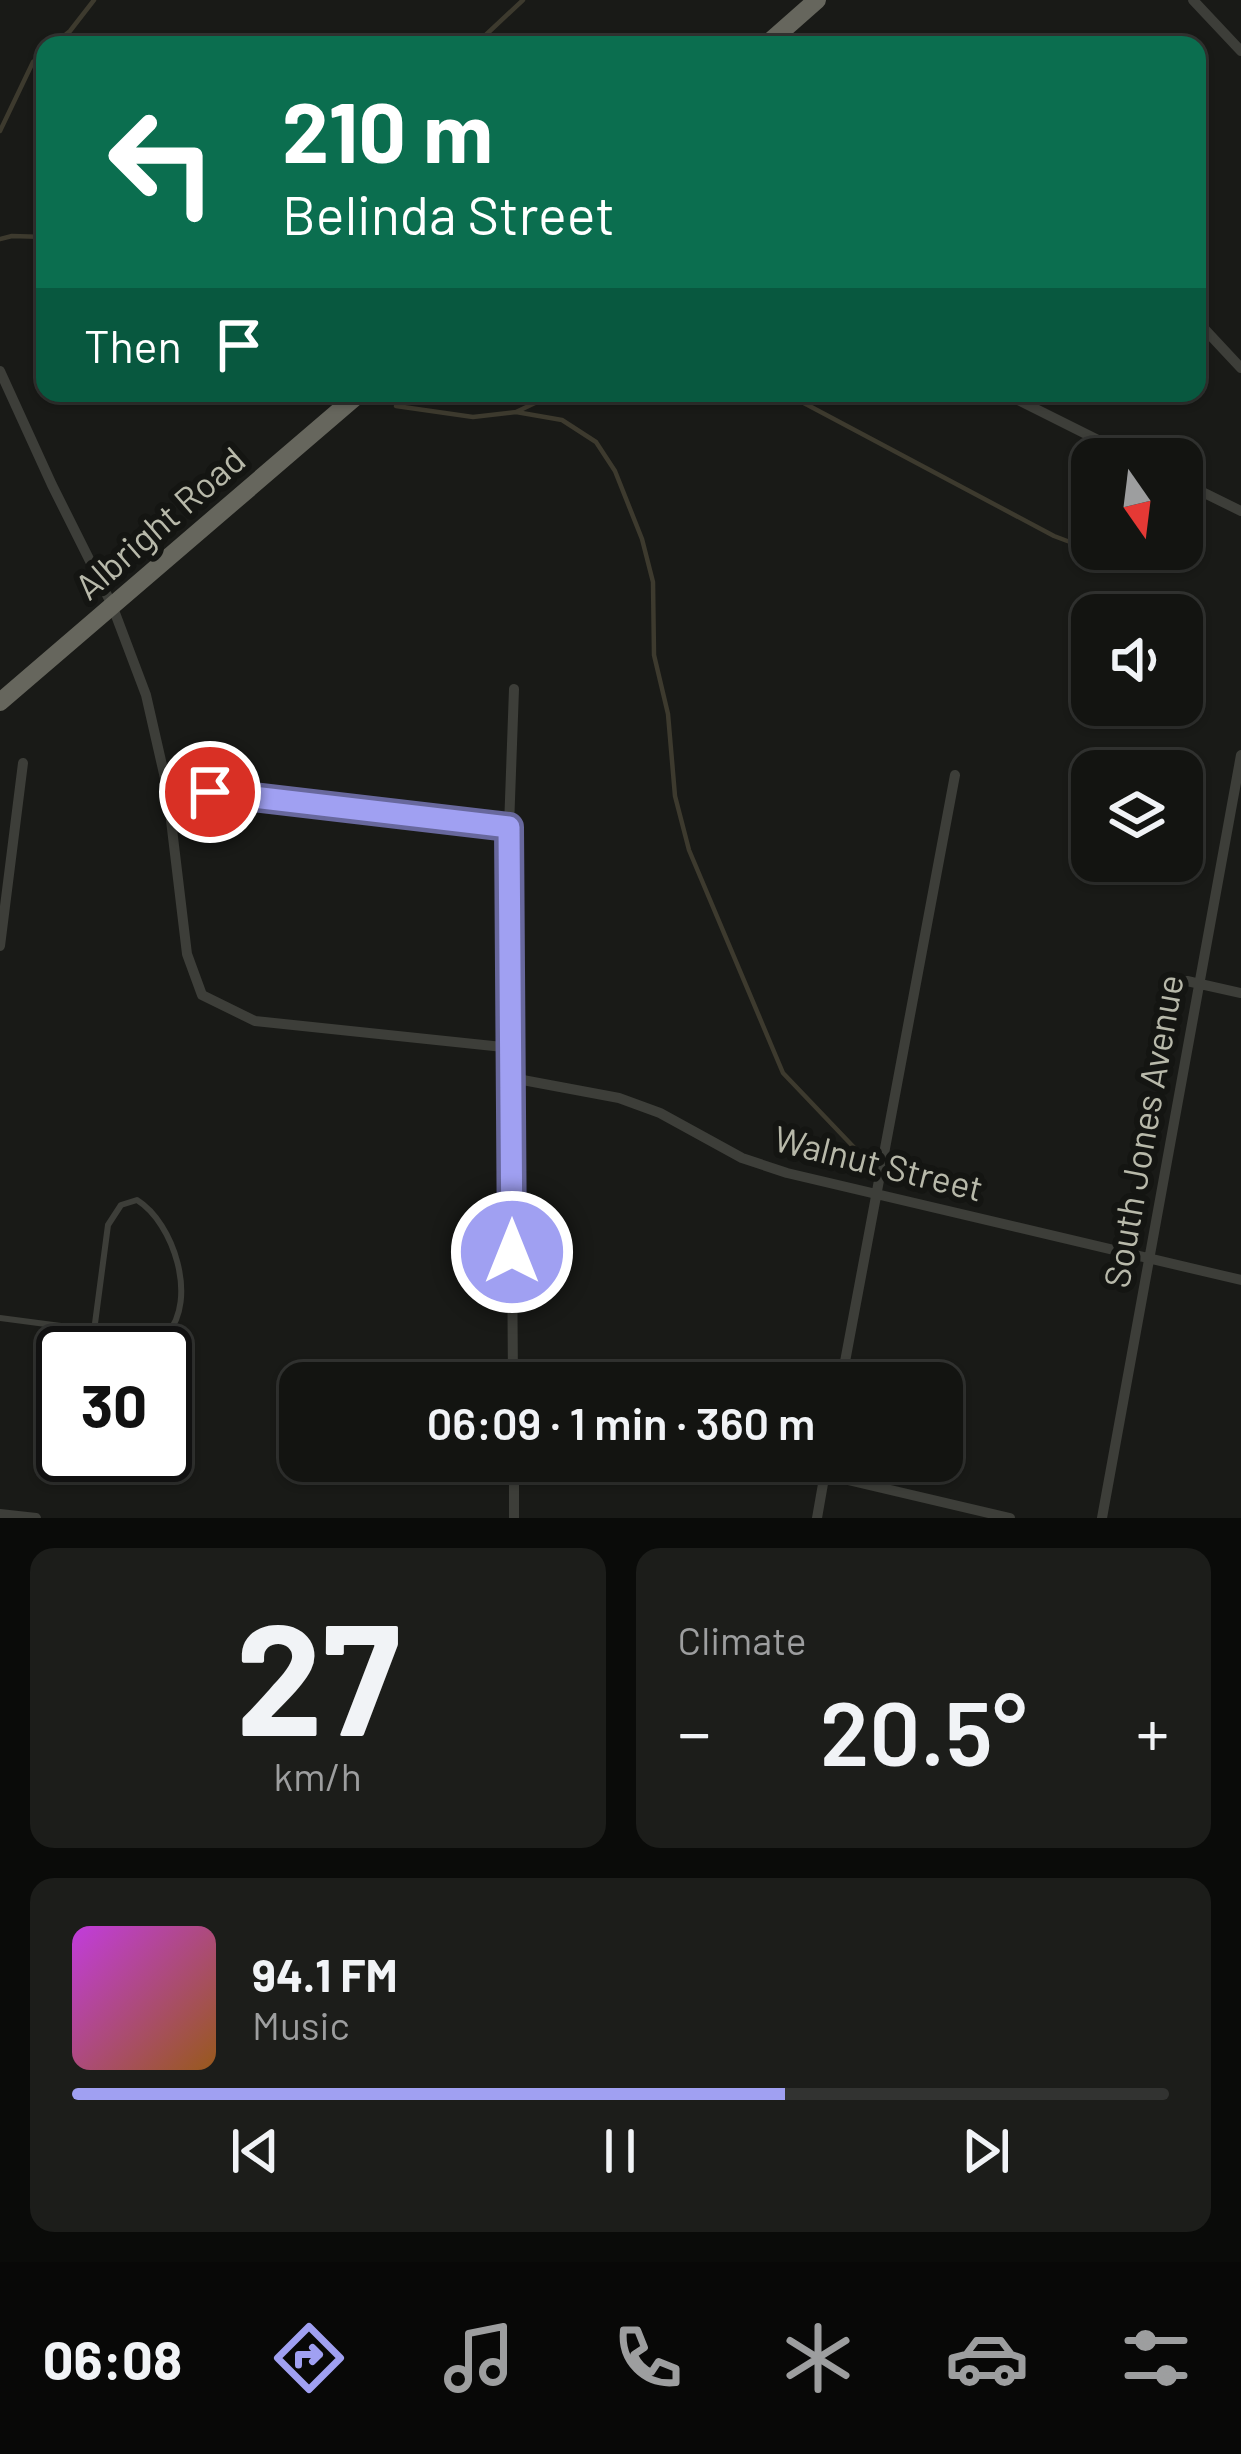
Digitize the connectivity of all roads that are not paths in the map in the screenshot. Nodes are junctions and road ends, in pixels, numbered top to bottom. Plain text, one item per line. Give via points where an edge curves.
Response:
1 (817, 0) edge
2 (1193, 0) edge
3 (784, 36) edge
4 (1241, 51) edge
5 (1206, 331) edge
6 (1241, 368) edge
7 (0, 371) edge
8 (349, 402) edge
9 (1022, 402) edge
10 (1094, 438) edge
11 (1203, 493) edge
12 (1241, 512) edge
13 (112, 605) junction
14 (514, 689) dead end
15 (0, 702) edge
16 (1241, 755) edge
17 (23, 763) dead end
18 (955, 775) dead end
19 (167, 787) junction
20 (1236, 804) edge
21 (509, 827) junction
22 (0, 946) edge
23 (1193, 982) junction
24 (1241, 993) edge
25 (512, 1048) junction
26 (512, 1078) junction
27 (875, 1194) junction
28 (1149, 1258) junction
29 (1241, 1280) edge
30 (0, 1318) edge
31 (63, 1326) edge
32 (94, 1330) joint
33 (513, 1362) edge
34 (845, 1362) edge
35 (514, 1482) edge
36 (823, 1482) edge
37 (880, 1482) edge
38 (0, 1514) edge
39 (36, 1518) edge
40 (514, 1518) edge
41 (817, 1518) edge
42 (1010, 1518) edge
43 (1102, 1518) edge

1 - 3 highway
2 - 4 street
5 - 6 street
7 - 13 street
8 - 13 highway, Albright Road
9 - 10 street
11 - 12 street
13 - 15 highway, Albright Road
13 - 19 street via 146,695
14 - 21 street
16 - 20 street, South Jones Avenue
17 - 22 street
18 - 27 street
19 - 21 street
19 - 25 street via 187,954 202,995 255,1021
20 - 23 street, South Jones Avenue
21 - 25 street
23 - 24 street
23 - 28 street, South Jones Avenue
25 - 26 street
26 - 27 street, Walnut Street via 619,1098 742,1158
26 - 33 street
27 - 28 street, Walnut Street
27 - 34 street
28 - 29 street, Walnut Street
28 - 43 street, South Jones Avenue
30 - 31 lane
32 - 32 lane via 159,1337 179,1319 178,1265 152,1212 137,1200 121,1205 108,1226
35 - 40 street
36 - 41 street
37 - 42 street
38 - 39 street

